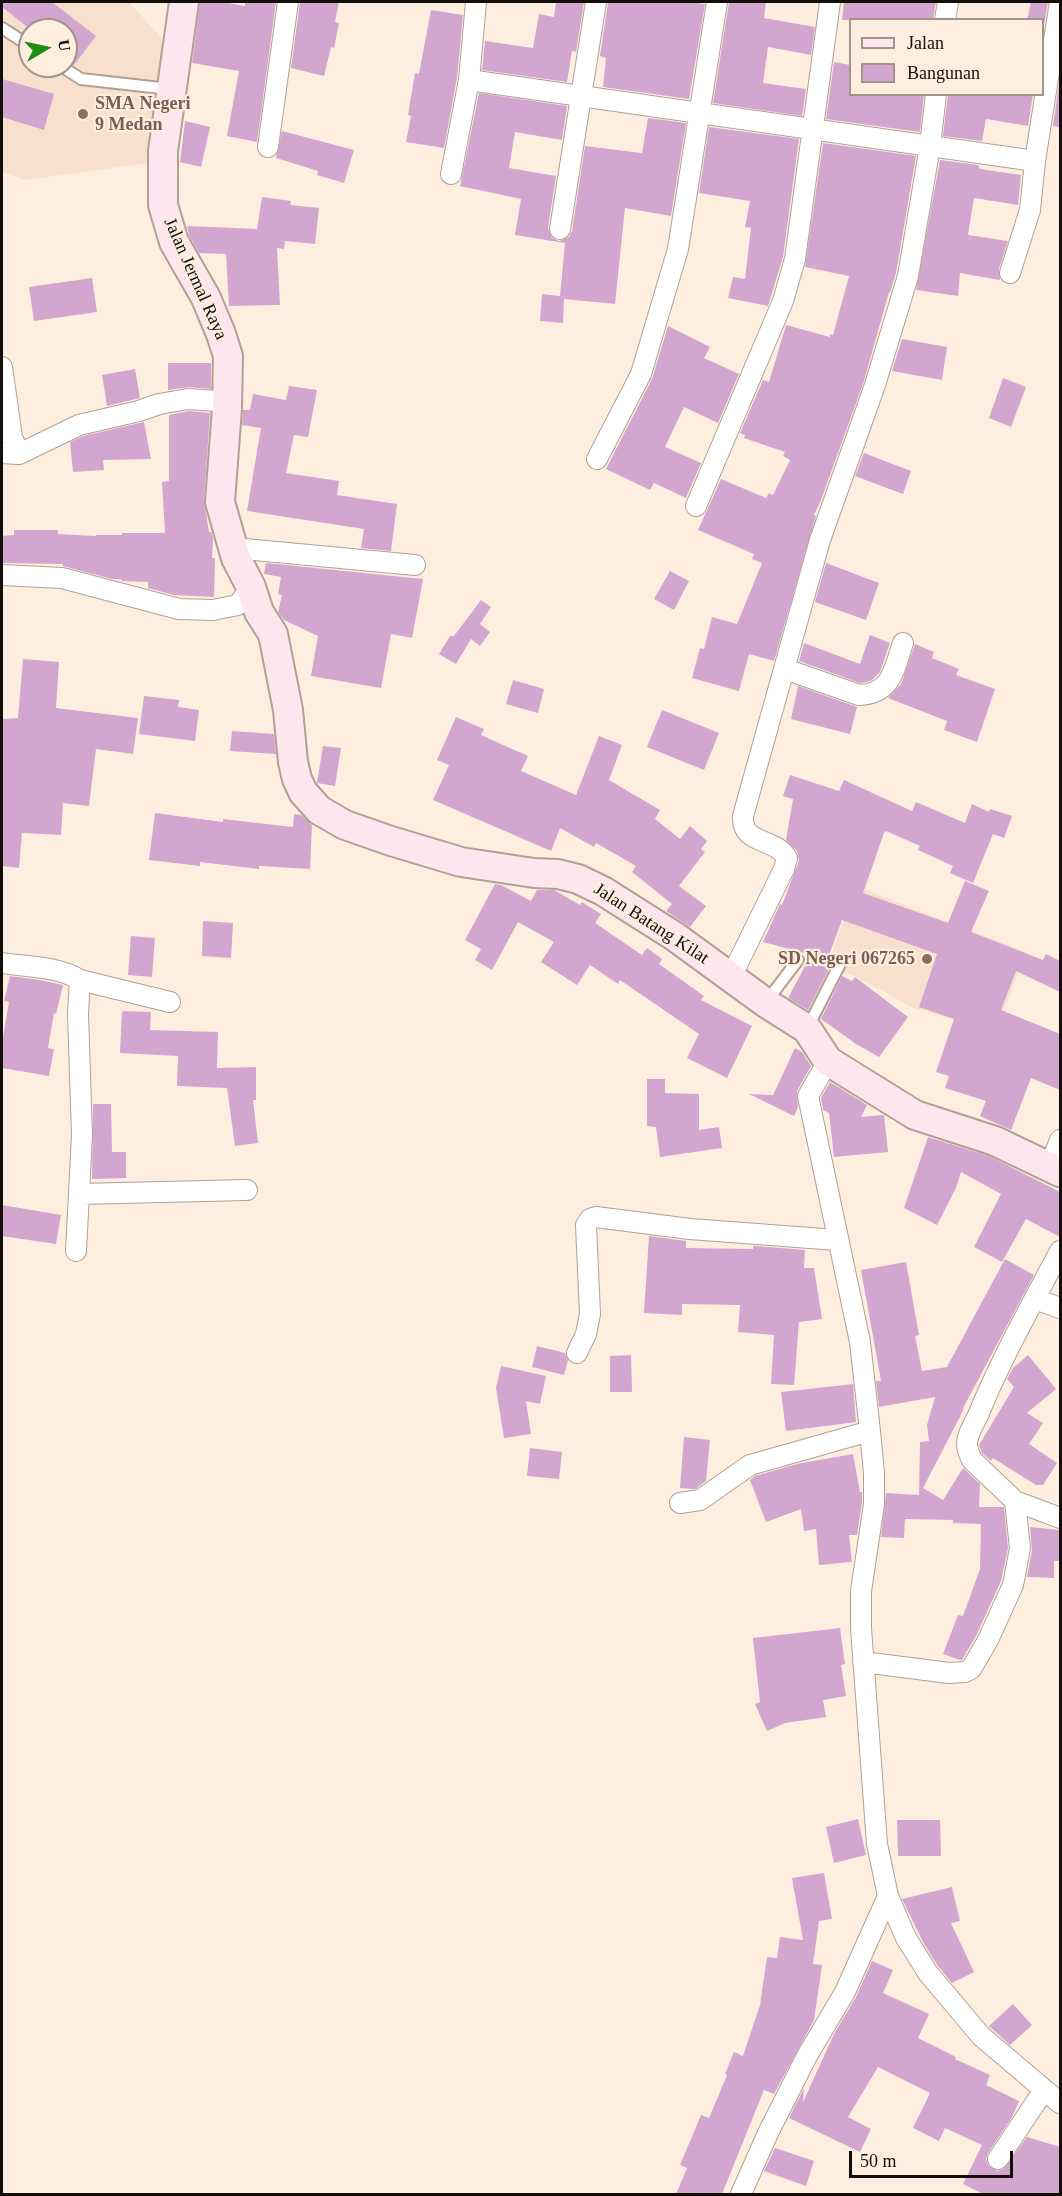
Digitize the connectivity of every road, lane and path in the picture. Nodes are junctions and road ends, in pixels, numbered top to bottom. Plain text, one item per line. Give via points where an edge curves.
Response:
1 (184, 2) edge
2 (288, 2) edge
3 (476, 2) edge
4 (596, 2) edge
5 (717, 2) edge
6 (830, 2) edge
7 (948, 2) edge
8 (1060, 2) edge
9 (945, 18) edge
10 (2, 28) edge
11 (18, 38) edge
12 (78, 77) edge
13 (468, 80) junction
14 (171, 90) junction
15 (581, 96) junction
16 (936, 96) edge
17 (699, 113) junction
18 (812, 129) junction
19 (930, 146) junction
20 (268, 147) dead end
21 (1035, 161) junction
22 (451, 174) dead end
23 (560, 228) dead end
24 (1011, 273) dead end
25 (2, 367) edge
26 (227, 408) junction
27 (10, 453) edge
28 (597, 459) dead end
29 (696, 506) dead end
30 (234, 548) junction
31 (415, 565) dead end
32 (2, 575) edge
33 (251, 587) junction
34 (903, 643) dead end
35 (785, 669) junction
36 (798, 960) dead end
37 (842, 960) dead end
38 (2, 963) edge
39 (731, 977) junction
40 (80, 980) junction
41 (170, 1002) dead end
42 (766, 1003) junction
43 (807, 1029) junction
44 (828, 1061) junction
45 (1057, 1159) edge
46 (248, 1190) dead end
47 (79, 1194) junction
48 (837, 1240) junction
49 (76, 1251) dead end
50 (1060, 1251) edge
51 (1035, 1299) junction
52 (1060, 1308) edge
53 (577, 1353) dead end
54 (870, 1431) junction
55 (1015, 1501) junction
56 (680, 1503) dead end
57 (1060, 1518) edge
58 (863, 1662) junction
59 (888, 1896) junction
60 (1044, 2090) junction
61 (1060, 2103) edge
62 (998, 2159) dead end
63 (741, 2194) edge

1 - 14 street, Jalan Jermal Raya
2 - 20 street
3 - 13 street
4 - 15 street
5 - 17 street
6 - 18 street
7 - 9 street
8 - 21 street
10 - 11 lane
12 - 14 lane
13 - 15 street
13 - 22 street
14 - 26 street, Jalan Jermal Raya via 163,151 163,205 174,242 206,298 228,356
15 - 17 street
15 - 23 street
16 - 19 street
17 - 18 street
17 - 28 street via 678,249 641,374
18 - 19 street
18 - 29 street via 795,259 783,301
19 - 21 street
19 - 35 street via 908,276 875,385 820,540
21 - 24 street via 1030,210
25 - 27 street via 12,437
26 - 27 street via 218,401 188,399 159,404 79,425
26 - 30 street, Jalan Jermal Raya via 220,502
30 - 31 street
30 - 33 street, Jalan Jermal Raya
32 - 33 street via 62,578 179,609 213,610 238,605
33 - 39 street, Jalan Batang Kilat via 259,612 273,634 281,664 297,779 320,810 345,825 461,862 578,879 632,907
34 - 35 street via 889,681 870,694 859,695
35 - 39 street via 742,826 747,834 782,850 787,858
36 - 42 lane
37 - 43 lane
38 - 40 street via 59,972
39 - 42 street, Jalan Batang Kilat
40 - 41 street
40 - 47 street
42 - 43 street, Jalan Batang Kilat
43 - 44 street, Jalan Batang Kilat
44 - 45 street, Jalan Batang Kilat via 915,1115
44 - 48 street via 808,1096
46 - 47 street
47 - 49 street
48 - 53 street via 690,1229 596,1217 586,1225 590,1314
48 - 54 street via 860,1342
50 - 51 street
51 - 52 street
51 - 55 street via 994,1376 967,1442 972,1460
54 - 56 street via 750,1465 700,1500
54 - 58 street via 874,1504 861,1591
55 - 57 street
55 - 58 street via 1020,1548 1014,1585 971,1669 949,1673
58 - 59 street via 877,1844
59 - 60 street via 906,1938 928,1973 981,2036
59 - 63 street via 845,1992 807,2056
60 - 61 street
60 - 62 street

